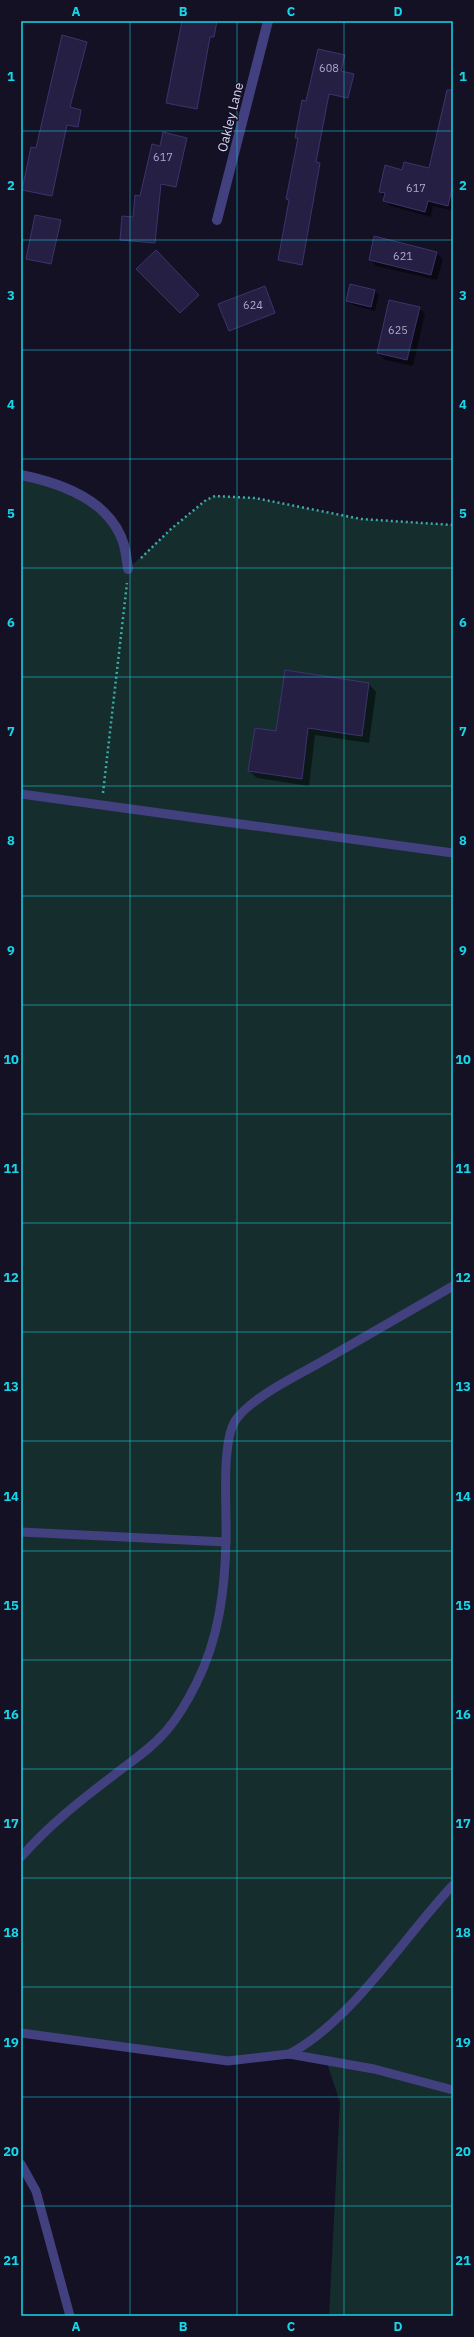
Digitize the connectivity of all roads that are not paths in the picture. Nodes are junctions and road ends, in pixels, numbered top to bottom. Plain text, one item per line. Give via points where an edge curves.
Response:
1 (268, 21) edge
2 (217, 220) dead end
3 (21, 475) edge
4 (128, 569) road end
5 (21, 794) edge
6 (453, 853) edge
7 (453, 1286) edge
8 (21, 1532) edge
9 (226, 1542) junction
10 (21, 1857) edge
11 (453, 1885) edge
12 (21, 2033) edge
13 (289, 2054) junction
14 (453, 2090) edge
15 (21, 2164) edge
16 (70, 2316) edge

1 - 2 street, Oakley Lane
3 - 4 street via 66,488 87,499 103,512 124,544
5 - 6 lane
7 - 9 lane via 292,1378 247,1407 230,1434 227,1460
8 - 9 lane
9 - 10 lane via 219,1620 210,1652 197,1683 180,1712 167,1731 146,1752 62,1815
11 - 13 lane via 345,2009 307,2045
12 - 13 lane via 228,2060
13 - 14 lane via 374,2069
15 - 16 lane via 36,2191

